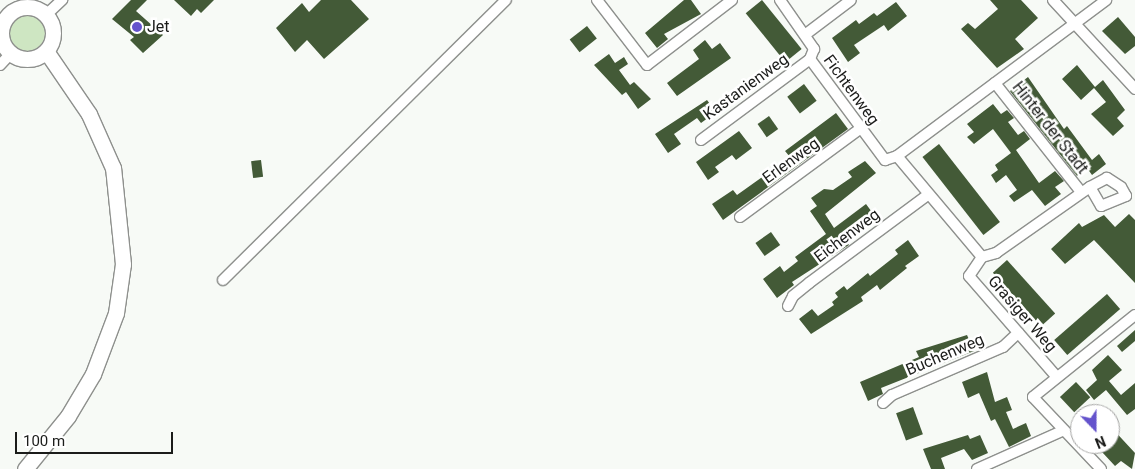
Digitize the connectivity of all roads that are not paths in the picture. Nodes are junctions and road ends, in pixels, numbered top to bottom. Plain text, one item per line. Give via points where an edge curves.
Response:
1 (62, 0) edge
2 (506, 0) edge
3 (732, 0) edge
4 (780, 0) edge
5 (851, 0) edge
6 (1053, 0) edge
7 (1106, 0) edge
8 (602, 2) edge
9 (4, 11) edge
10 (46, 14) junction
11 (1076, 24) junction
12 (806, 34) junction
13 (46, 51) junction
14 (11, 53) junction
15 (810, 59) junction
16 (0, 65) edge
17 (995, 83) junction
18 (1135, 88) edge
19 (860, 129) junction
20 (701, 140) dead end
21 (896, 156) junction
22 (929, 194) junction
23 (740, 217) dead end
24 (982, 257) junction
25 (223, 280) dead end
26 (788, 306) dead end
27 (1135, 314) edge
28 (1018, 333) junction
29 (1056, 376) junction
30 (883, 402) dead end
31 (1064, 430) junction
32 (25, 469) edge
33 (977, 469) edge
34 (1101, 469) edge

1 - 10 street
2 - 25 street
3 - 8 street via 647,65
4 - 12 street, Fichtenweg
5 - 12 street
6 - 11 street
7 - 11 street, Hinter der Stadt
9 - 10 main road via 31,6
9 - 14 main road via 2,39
10 - 13 main road via 54,30
11 - 17 street, Hinter der Stadt
11 - 18 street
12 - 15 street, Fichtenweg via 814,49
13 - 14 main road via 28,59
13 - 32 main road via 90,114 112,168 123,236 121,283 116,313 83,393
14 - 16 street
15 - 19 street, Fichtenweg
15 - 20 street, Kastanienweg
17 - 21 street, Hinter der Stadt
17 - 24 street, Hinter der Stadt via 1086,190 996,253
19 - 21 street, Fichtenweg via 885,160
19 - 23 street, Erlenweg
21 - 22 street, Grasiger Weg
22 - 24 street, Grasiger Weg
22 - 26 street, Eichenweg via 809,283 793,296
24 - 28 street, Grasiger Weg via 969,276
27 - 29 street, Grasiger Weg
28 - 29 street, Grasiger Weg
28 - 30 street, Buchenweg via 1003,347 892,395
29 - 31 street, Grasiger Weg via 1032,397
31 - 33 street
31 - 34 street, Grasiger Weg

